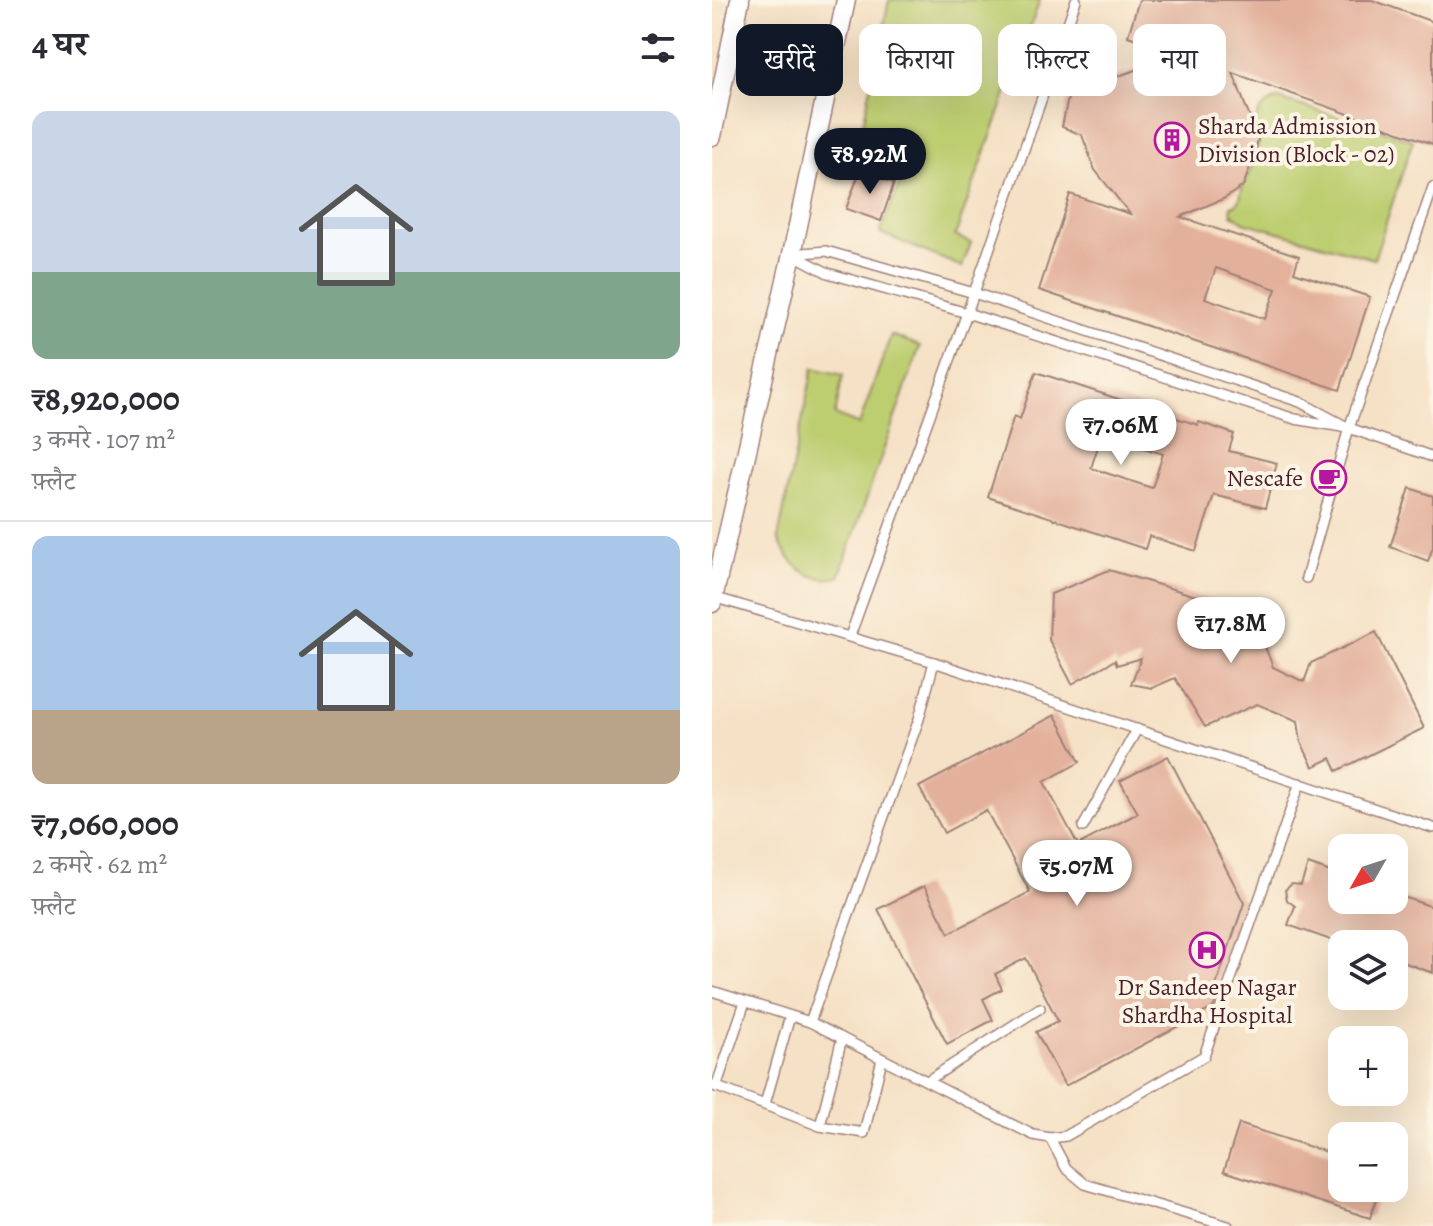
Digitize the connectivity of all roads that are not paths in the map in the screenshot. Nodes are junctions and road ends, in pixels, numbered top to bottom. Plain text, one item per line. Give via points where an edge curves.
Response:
1 (740, 0) edge
2 (846, 0) edge
3 (1076, 0) edge
4 (712, 136) edge
5 (1433, 187) edge
6 (792, 254) junction
7 (974, 293) junction
8 (967, 313) junction
9 (1349, 428) junction
10 (1433, 457) edge
11 (1306, 578) dead end
12 (713, 600) edge
13 (850, 636) junction
14 (934, 662) junction
15 (1137, 729) junction
16 (1300, 783) junction
17 (1083, 827) dead end
18 (1433, 828) edge
19 (712, 991) edge
20 (745, 1002) junction
21 (1040, 1008) dead end
22 (790, 1016) junction
23 (810, 1022) junction
24 (842, 1038) junction
25 (882, 1059) junction
26 (927, 1081) junction
27 (714, 1086) edge
28 (765, 1104) junction
29 (820, 1126) junction
30 (1050, 1138) junction
31 (1228, 1226) edge

1 - 4 street
2 - 6 street
3 - 7 lane
5 - 9 lane
6 - 7 lane via 826,251
6 - 8 lane via 828,273
6 - 12 street
7 - 8 lane
7 - 9 lane via 1300,402
8 - 9 lane via 1295,419
8 - 13 lane
9 - 10 lane
9 - 11 lane
12 - 13 lane
13 - 14 lane
14 - 15 lane
14 - 23 lane via 919,719
15 - 16 lane
15 - 17 lane
16 - 18 lane
16 - 30 lane via 1204,1056 1066,1136
19 - 20 lane
20 - 22 lane
20 - 27 lane
21 - 26 lane
22 - 23 lane
22 - 28 lane
23 - 24 lane
24 - 25 lane
24 - 29 lane
25 - 26 lane
25 - 29 lane via 864,1133
26 - 30 lane via 1033,1135
27 - 28 lane
28 - 29 lane
30 - 31 lane via 1066,1168 1085,1184

